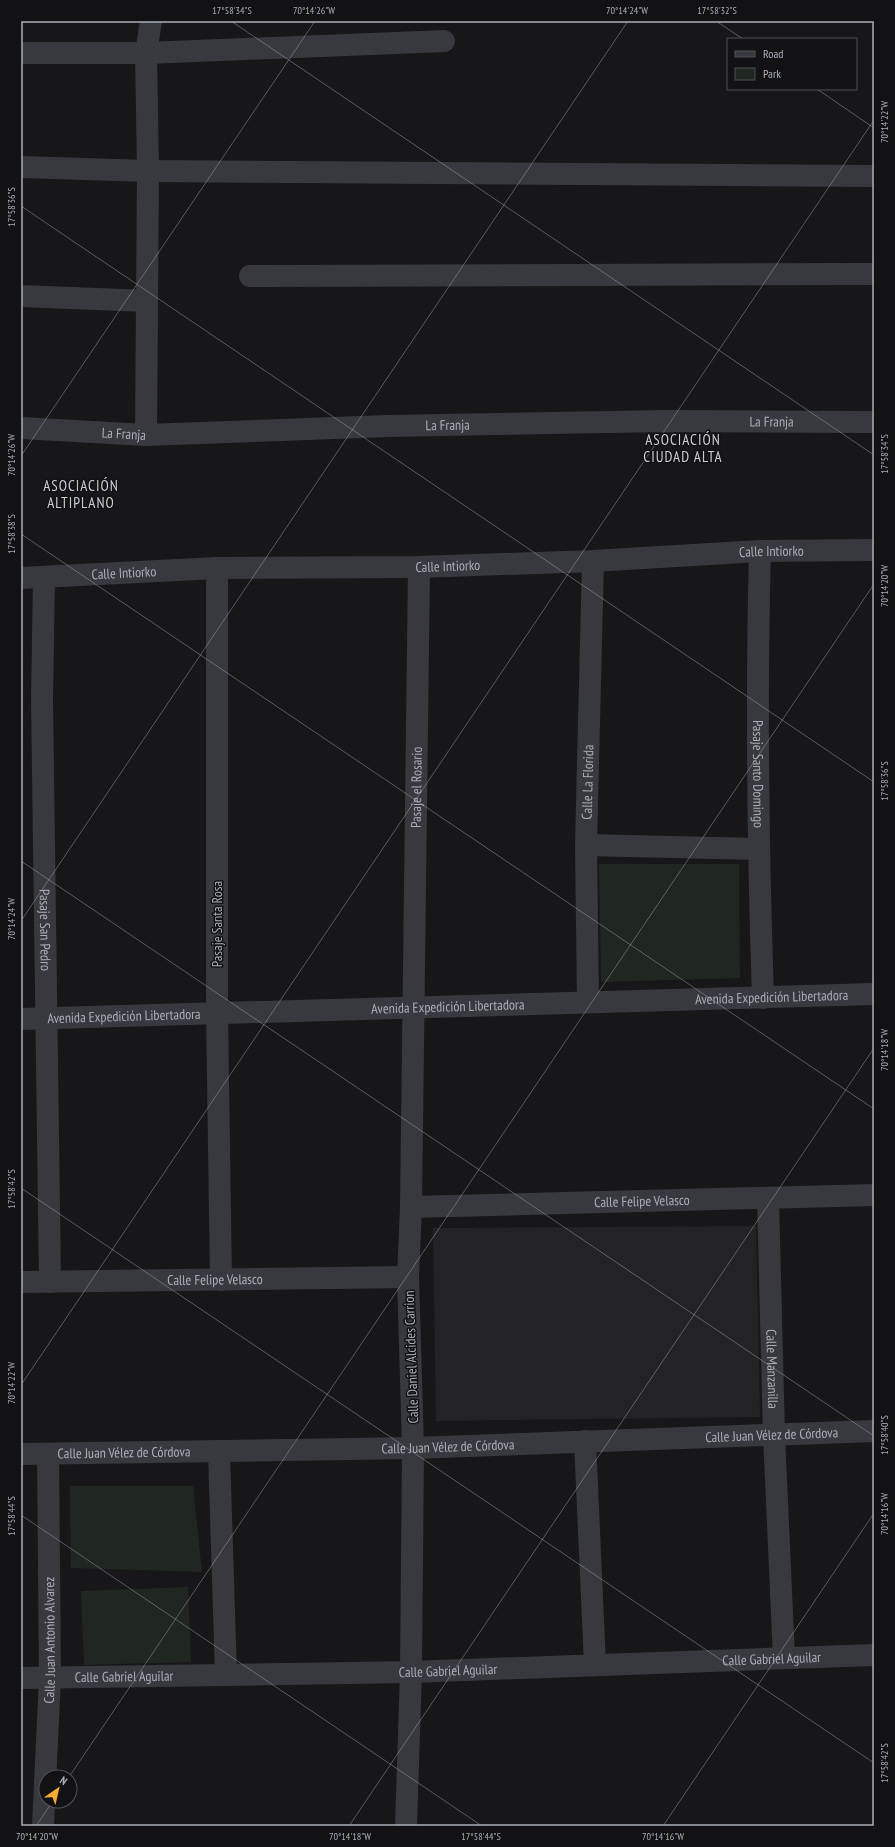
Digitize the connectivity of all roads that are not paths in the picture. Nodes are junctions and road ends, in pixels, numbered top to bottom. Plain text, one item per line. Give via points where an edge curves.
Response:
1 (151, 21) edge
2 (444, 41) dead end
3 (21, 53) edge
4 (146, 53) junction
5 (21, 167) edge
6 (148, 171) junction
7 (874, 176) edge
8 (874, 274) edge
9 (250, 276) dead end
10 (21, 296) edge
11 (147, 302) junction
12 (874, 422) edge
13 (21, 428) edge
14 (146, 435) junction
15 (874, 550) edge
16 (760, 551) junction
17 (593, 561) junction
18 (419, 567) junction
19 (217, 568) junction
20 (21, 578) edge
21 (44, 578) junction
22 (586, 845) junction
23 (758, 849) junction
24 (874, 994) edge
25 (763, 998) junction
26 (588, 1002) junction
27 (414, 1008) junction
28 (217, 1013) junction
29 (45, 1018) junction
30 (21, 1019) edge
31 (874, 1195) edge
32 (768, 1199) junction
33 (411, 1207) junction
34 (408, 1277) junction
35 (221, 1280) junction
36 (21, 1282) edge
37 (50, 1282) junction
38 (874, 1431) edge
39 (774, 1435) junction
40 (585, 1441) junction
41 (413, 1448) junction
42 (219, 1451) junction
43 (21, 1454) edge
44 (48, 1454) junction
45 (874, 1655) edge
46 (784, 1658) junction
47 (595, 1666) junction
48 (411, 1672) junction
49 (226, 1675) junction
50 (21, 1678) edge
51 (50, 1678) junction
52 (43, 1826) edge
53 (406, 1826) edge

1 - 4 street
2 - 4 street
3 - 4 street
4 - 6 street
5 - 6 street
6 - 7 street
6 - 11 street
8 - 9 street
10 - 11 street
11 - 14 street
12 - 14 street, La Franja via 650,421 388,426
13 - 14 street, La Franja
15 - 16 street, Calle Intiorko
16 - 17 street, Calle Intiorko
16 - 23 street, Pasaje Santo Domingo via 756,668
17 - 18 street, Calle Intiorko
17 - 22 street, Calle La Florida
18 - 19 street, Calle Intiorko
18 - 27 street, Pasaje el Rosario
19 - 21 street, Calle Intiorko
19 - 28 street, Pasaje Santa Rosa
20 - 21 street, Calle Intiorko
21 - 29 street, Pasaje San Pedro via 42,699
22 - 23 street
22 - 26 street, Calle La Florida
23 - 25 street, Pasaje Santo Domingo
24 - 25 street, Avenida Expedición Libertadora
25 - 26 street, Avenida Expedición Libertadora
26 - 27 street, Avenida Expedición Libertadora
27 - 28 street, Avenida Expedición Libertadora
27 - 33 street, Calle Daniel Alcides Carrion
28 - 29 street, Avenida Expedición Libertadora
28 - 35 street, Pasaje Santa Rosa
29 - 30 street, Avenida Expedición Libertadora
29 - 37 street, Pasaje San Pedro
31 - 32 street, Calle Felipe Velasco
32 - 33 street, Calle Felipe Velasco
32 - 39 street, Calle Manzanilla
33 - 34 street, Calle Daniel Alcides Carrion
34 - 35 street, Calle Felipe Velasco
34 - 41 street, Calle Daniel Alcides Carrion
35 - 37 street, Calle Felipe Velasco
36 - 37 street, Calle Felipe Velasco
38 - 39 street, Calle Juan Vélez de Córdova
39 - 40 street, Calle Juan Vélez de Córdova
39 - 46 street, Calle Manzanilla
40 - 41 street, Calle Juan Vélez de Córdova
40 - 47 street
41 - 42 street, Calle Juan Vélez de Córdova
41 - 48 street, Calle Daniel Alcides Carrion
42 - 44 street, Calle Juan Vélez de Córdova
42 - 49 street
43 - 44 street, Calle Juan Vélez de Córdova
44 - 51 street, Calle Juan Antonio Alvarez
45 - 46 street, Calle Gabriel Aguilar
46 - 47 street, Calle Gabriel Aguilar
47 - 48 street, Calle Gabriel Aguilar
48 - 49 street, Calle Gabriel Aguilar
48 - 53 street, Calle Daniel Alcides Carrion
49 - 51 street, Calle Gabriel Aguilar
50 - 51 street, Calle Gabriel Aguilar
51 - 52 street, Calle Juan Antonio Alvarez

